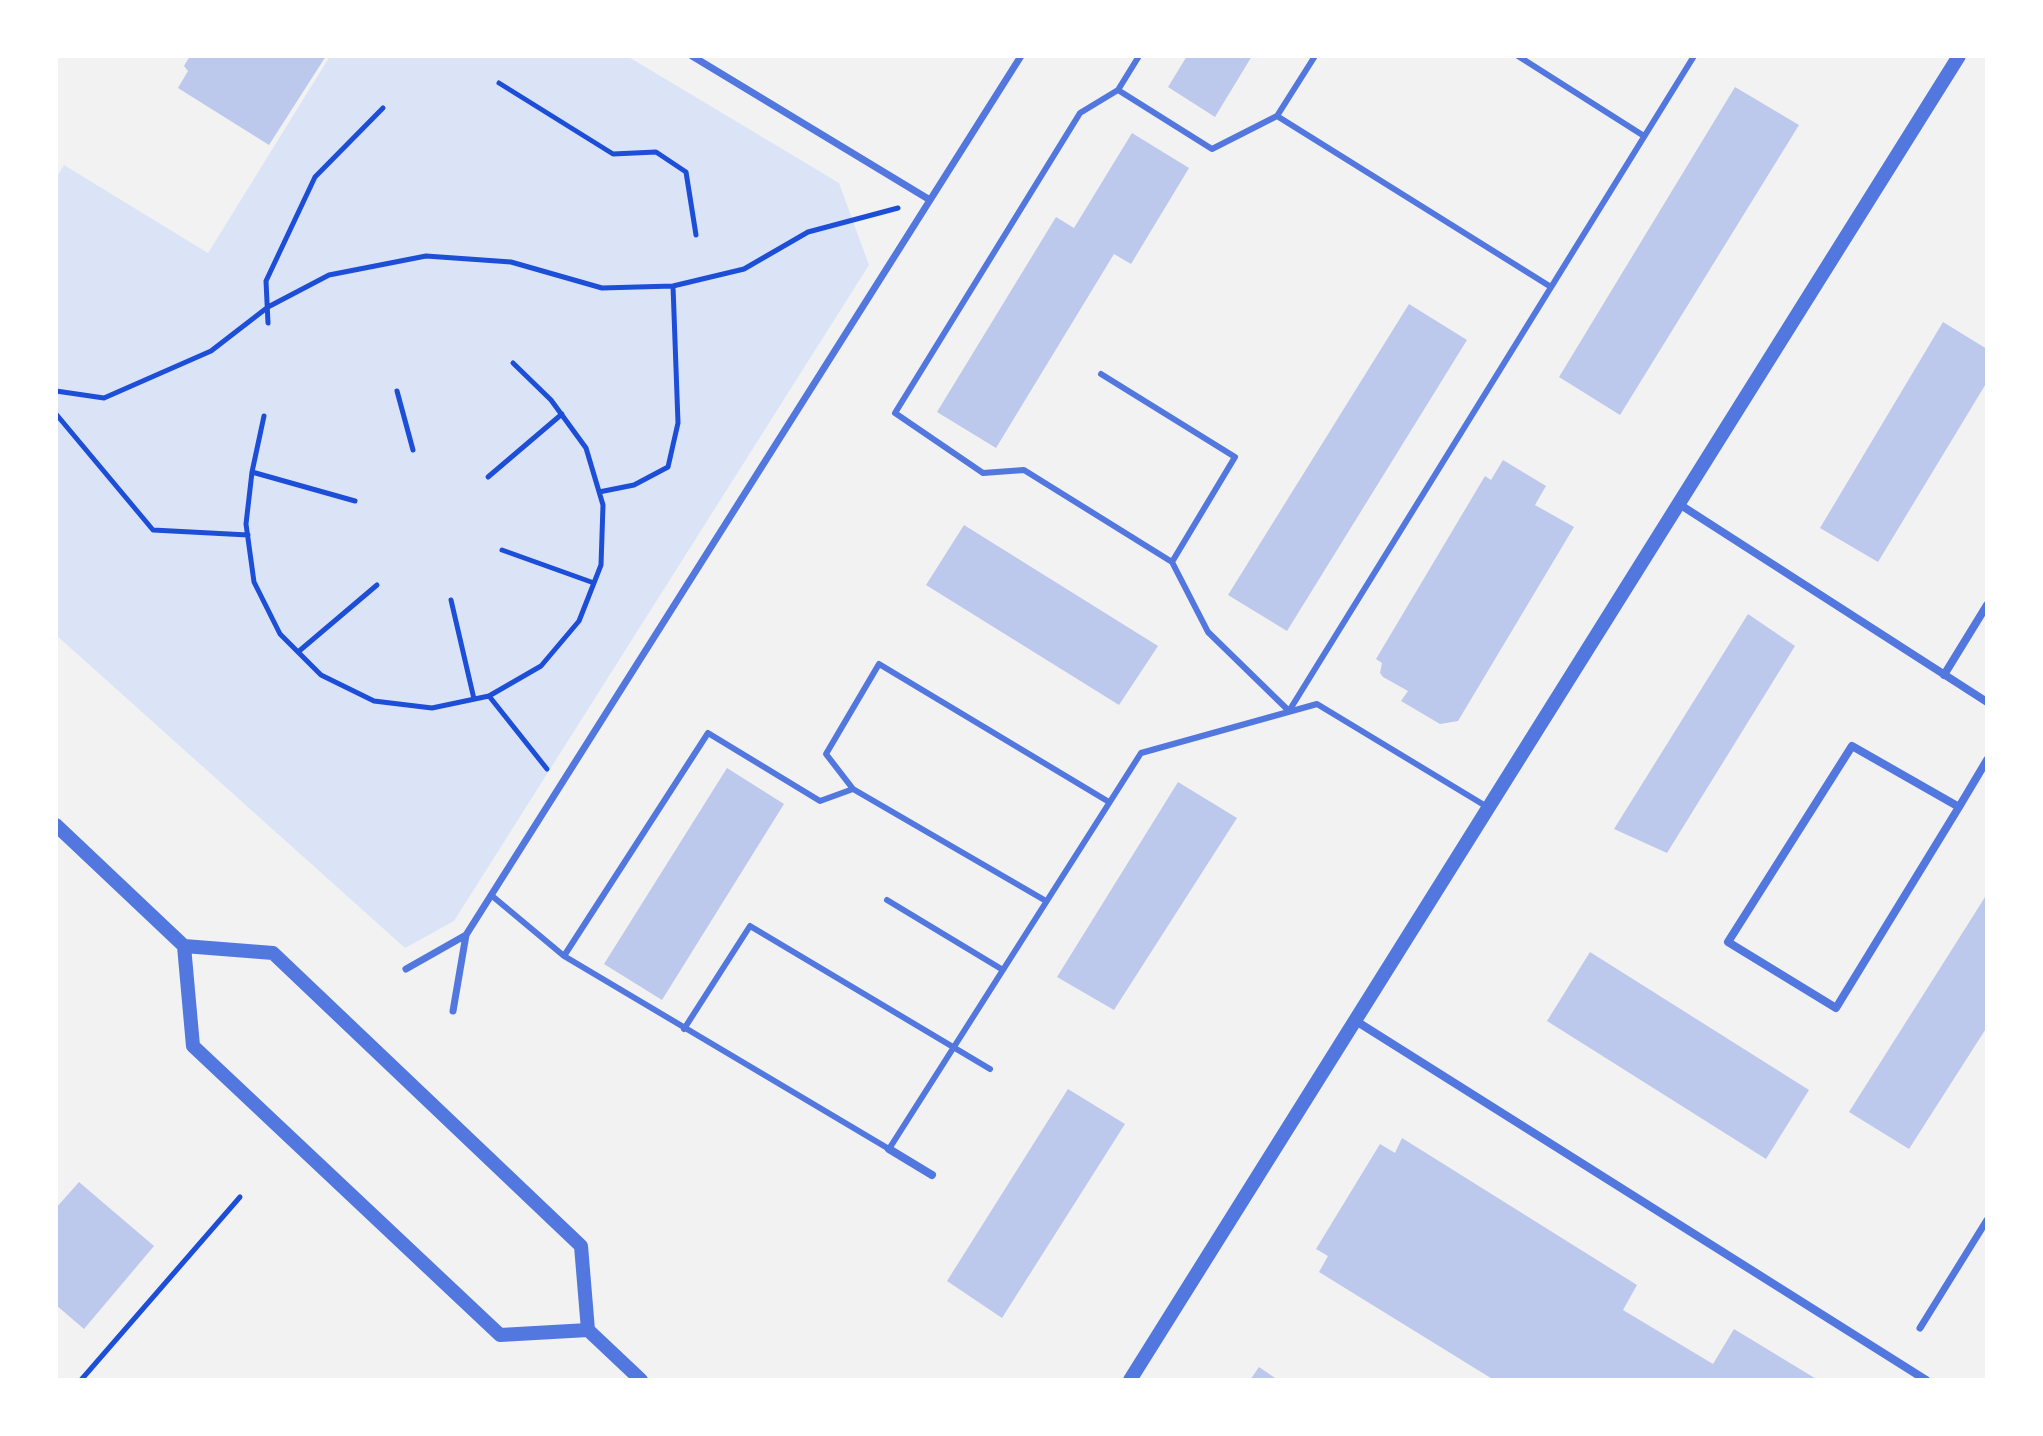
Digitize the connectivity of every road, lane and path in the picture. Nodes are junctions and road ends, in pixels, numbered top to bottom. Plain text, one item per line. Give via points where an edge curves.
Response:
1 (692, 56) edge
2 (1021, 56) edge
3 (1139, 56) edge
4 (1315, 56) edge
5 (1518, 56) edge
6 (1694, 56) edge
7 (1959, 56) edge
8 (499, 83) dead end
9 (1118, 90) junction
10 (383, 108) dead end
11 (1277, 116) junction
12 (1644, 136) junction
13 (930, 200) junction
14 (866, 215) dead end
15 (696, 235) dead end
16 (673, 286) junction
17 (1551, 287) junction
18 (268, 307) junction
19 (268, 323) dead end
20 (513, 363) dead end
21 (1101, 374) dead end
22 (56, 391) edge
23 (397, 391) dead end
24 (56, 414) edge
25 (562, 414) junction
26 (264, 416) dead end
27 (413, 450) dead end
28 (252, 472) junction
29 (488, 477) dead end
30 (599, 492) junction
31 (355, 501) dead end
32 (1679, 504) junction
33 (248, 535) junction
34 (502, 550) dead end
35 (1172, 562) junction
36 (594, 583) junction
37 (377, 585) dead end
38 (451, 600) dead end
39 (1987, 605) edge
40 (298, 652) junction
41 (1944, 675) junction
42 (489, 696) junction
43 (474, 699) junction
44 (1987, 702) edge
45 (1289, 711) junction
46 (1987, 760) edge
47 (560, 786) junction
48 (853, 789) junction
49 (1109, 802) junction
50 (1959, 807) junction
51 (1489, 808) junction
52 (56, 825) edge
53 (491, 895) junction
54 (887, 900) dead end
55 (1046, 901) junction
56 (466, 935) junction
57 (184, 946) junction
58 (564, 956) junction
59 (406, 969) dead end
60 (1003, 970) junction
61 (453, 1011) dead end
62 (1356, 1021) junction
63 (684, 1029) junction
64 (953, 1047) junction
65 (990, 1069) dead end
66 (889, 1149) junction
67 (932, 1175) dead end
68 (240, 1197) dead end
69 (1987, 1220) edge
70 (1920, 1328) dead end
71 (588, 1330) junction
72 (81, 1380) edge
73 (641, 1380) edge
74 (1130, 1380) edge
75 (1926, 1380) edge

1 - 13 street
2 - 13 street
3 - 9 lane
4 - 11 lane
5 - 12 lane
6 - 12 lane
7 - 32 street
8 - 15 path via 613,154 656,152 686,172
9 - 11 lane via 1212,149
9 - 35 lane via 1080,113 895,413 983,473 1024,470
10 - 18 path via 315,177 266,281
11 - 17 lane
12 - 17 lane
13 - 47 street
14 - 16 path via 808,232 744,269
16 - 18 path via 602,288 511,262 426,256 329,275
16 - 30 path via 678,423 668,467 634,485
17 - 45 lane
18 - 19 path
18 - 22 path via 211,351 104,398
20 - 25 path
21 - 35 lane via 1235,457
23 - 27 path
24 - 33 path via 153,530
25 - 29 path
25 - 30 path via 586,448
26 - 28 path
28 - 31 path
28 - 33 path
30 - 36 path via 601,565
32 - 41 street
32 - 51 street
33 - 40 path via 254,582 280,634
34 - 36 path
35 - 45 lane via 1208,632
36 - 42 path via 579,621 541,666
37 - 40 path
38 - 43 path
39 - 41 street
40 - 43 path via 321,675 374,701 432,708
41 - 44 street
42 - 43 path
42 - 47 path
45 - 49 lane via 1141,753
45 - 51 lane via 1317,704
46 - 50 street
47 - 53 street
48 - 49 lane via 826,754 879,664
48 - 55 lane
48 - 58 lane via 820,801 708,733
49 - 55 lane
50 - 50 street via 1836,1008 1728,942 1852,746
51 - 62 street
52 - 57 street
53 - 56 street
53 - 58 lane
54 - 60 lane
55 - 60 lane
56 - 59 street
56 - 61 street
57 - 71 street via 273,953 581,1246
57 - 71 street via 193,1046 500,1335
58 - 63 lane
60 - 64 lane
62 - 74 street
62 - 75 street
63 - 64 lane via 750,926
63 - 66 lane
64 - 65 lane
64 - 66 lane
66 - 67 street
68 - 72 path
69 - 70 street
71 - 73 street

